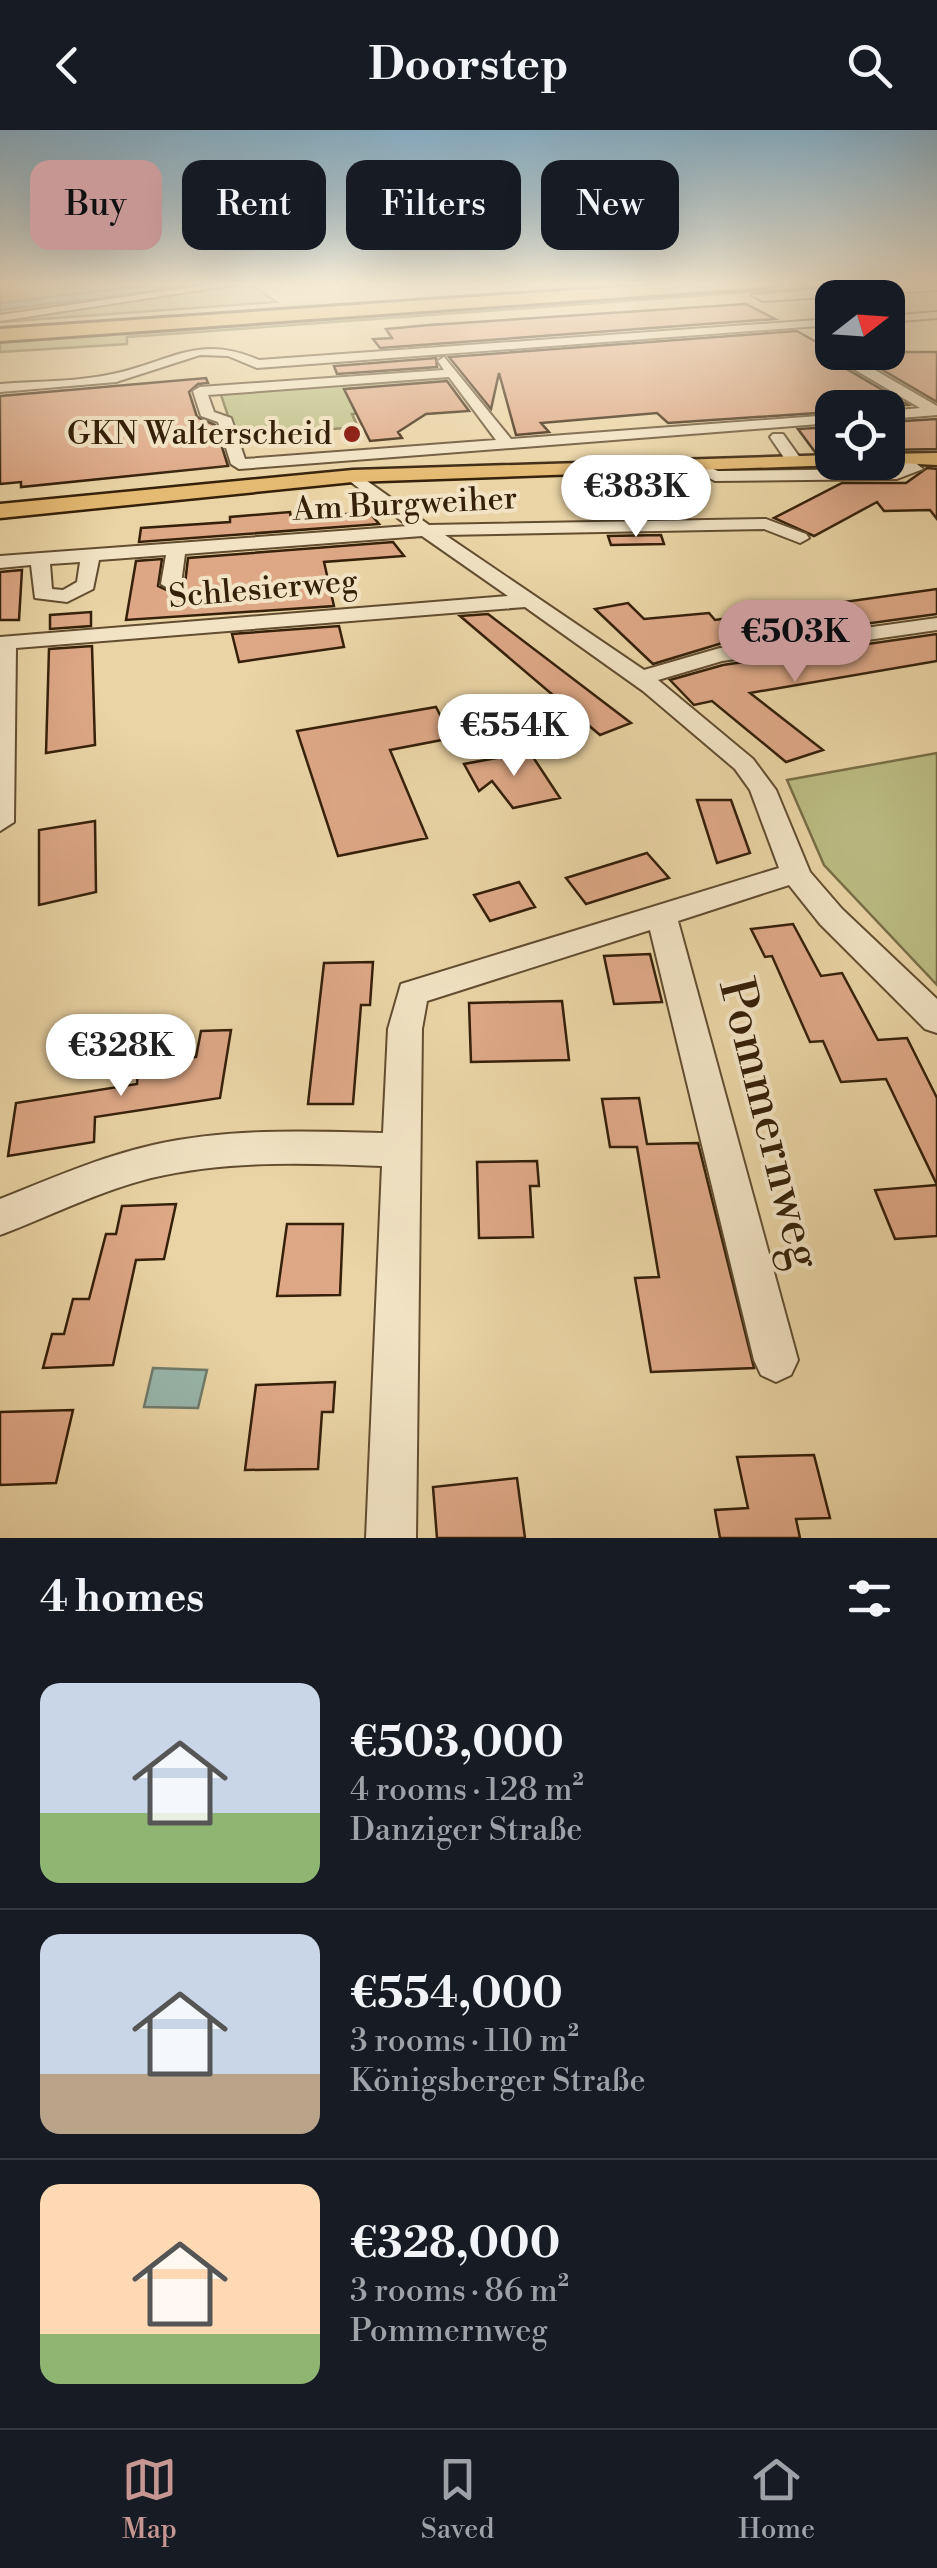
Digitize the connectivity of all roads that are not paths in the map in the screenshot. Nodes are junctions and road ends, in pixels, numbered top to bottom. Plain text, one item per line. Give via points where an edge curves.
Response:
1 (493, 348) edge
2 (437, 352) junction
3 (294, 361) junction
4 (864, 370) edge
5 (898, 370) edge
6 (452, 373) junction
7 (905, 374) dead end
8 (302, 384) junction
9 (0, 388) edge
10 (936, 411) edge
11 (905, 414) edge
12 (815, 420) edge
13 (778, 437) dead end
14 (506, 443) junction
15 (905, 460) edge
16 (937, 460) edge
17 (815, 461) edge
18 (795, 462) junction
19 (690, 464) junction
20 (815, 475) edge
21 (352, 476) junction
22 (0, 510) edge
23 (724, 525) dead end
24 (426, 530) junction
25 (176, 548) junction
26 (90, 554) junction
27 (40, 558) junction
28 (0, 562) edge
29 (171, 584) dead end
30 (531, 600) junction
31 (937, 624) edge
32 (2, 643) edge
33 (638, 679) junction
34 (0, 822) edge
35 (796, 873) junction
36 (661, 914) junction
37 (937, 1020) edge
38 (400, 1150) junction
39 (0, 1218) edge
40 (776, 1360) dead end
41 (391, 1538) edge

1 - 2 street
2 - 3 street
2 - 6 street
3 - 8 street
3 - 9 street via 256,364 230,352 199,351 116,378
4 - 10 street
5 - 7 street
6 - 8 street
6 - 14 street
8 - 14 street via 200,391 208,416 224,418 239,464
10 - 11 street
12 - 14 street
13 - 18 street
15 - 16 main road
17 - 18 main road
18 - 19 main road
19 - 20 street via 715,476
19 - 21 main road
21 - 22 main road
21 - 24 street
23 - 24 street, Am Burgweiher
24 - 25 street, Am Burgweiher
24 - 30 street
25 - 26 street, Am Burgweiher
25 - 29 street
26 - 27 street, Am Burgweiher
26 - 27 street via 86,585 67,596 42,594
27 - 28 street, Am Burgweiher
30 - 32 street, Schlesierweg
30 - 33 street
31 - 33 street via 720,655
32 - 34 street
33 - 35 street via 748,768 765,790
35 - 36 street
35 - 37 street
36 - 38 street via 412,994
36 - 40 street, Pommernweg
38 - 39 street via 213,1151 118,1170
38 - 41 street

